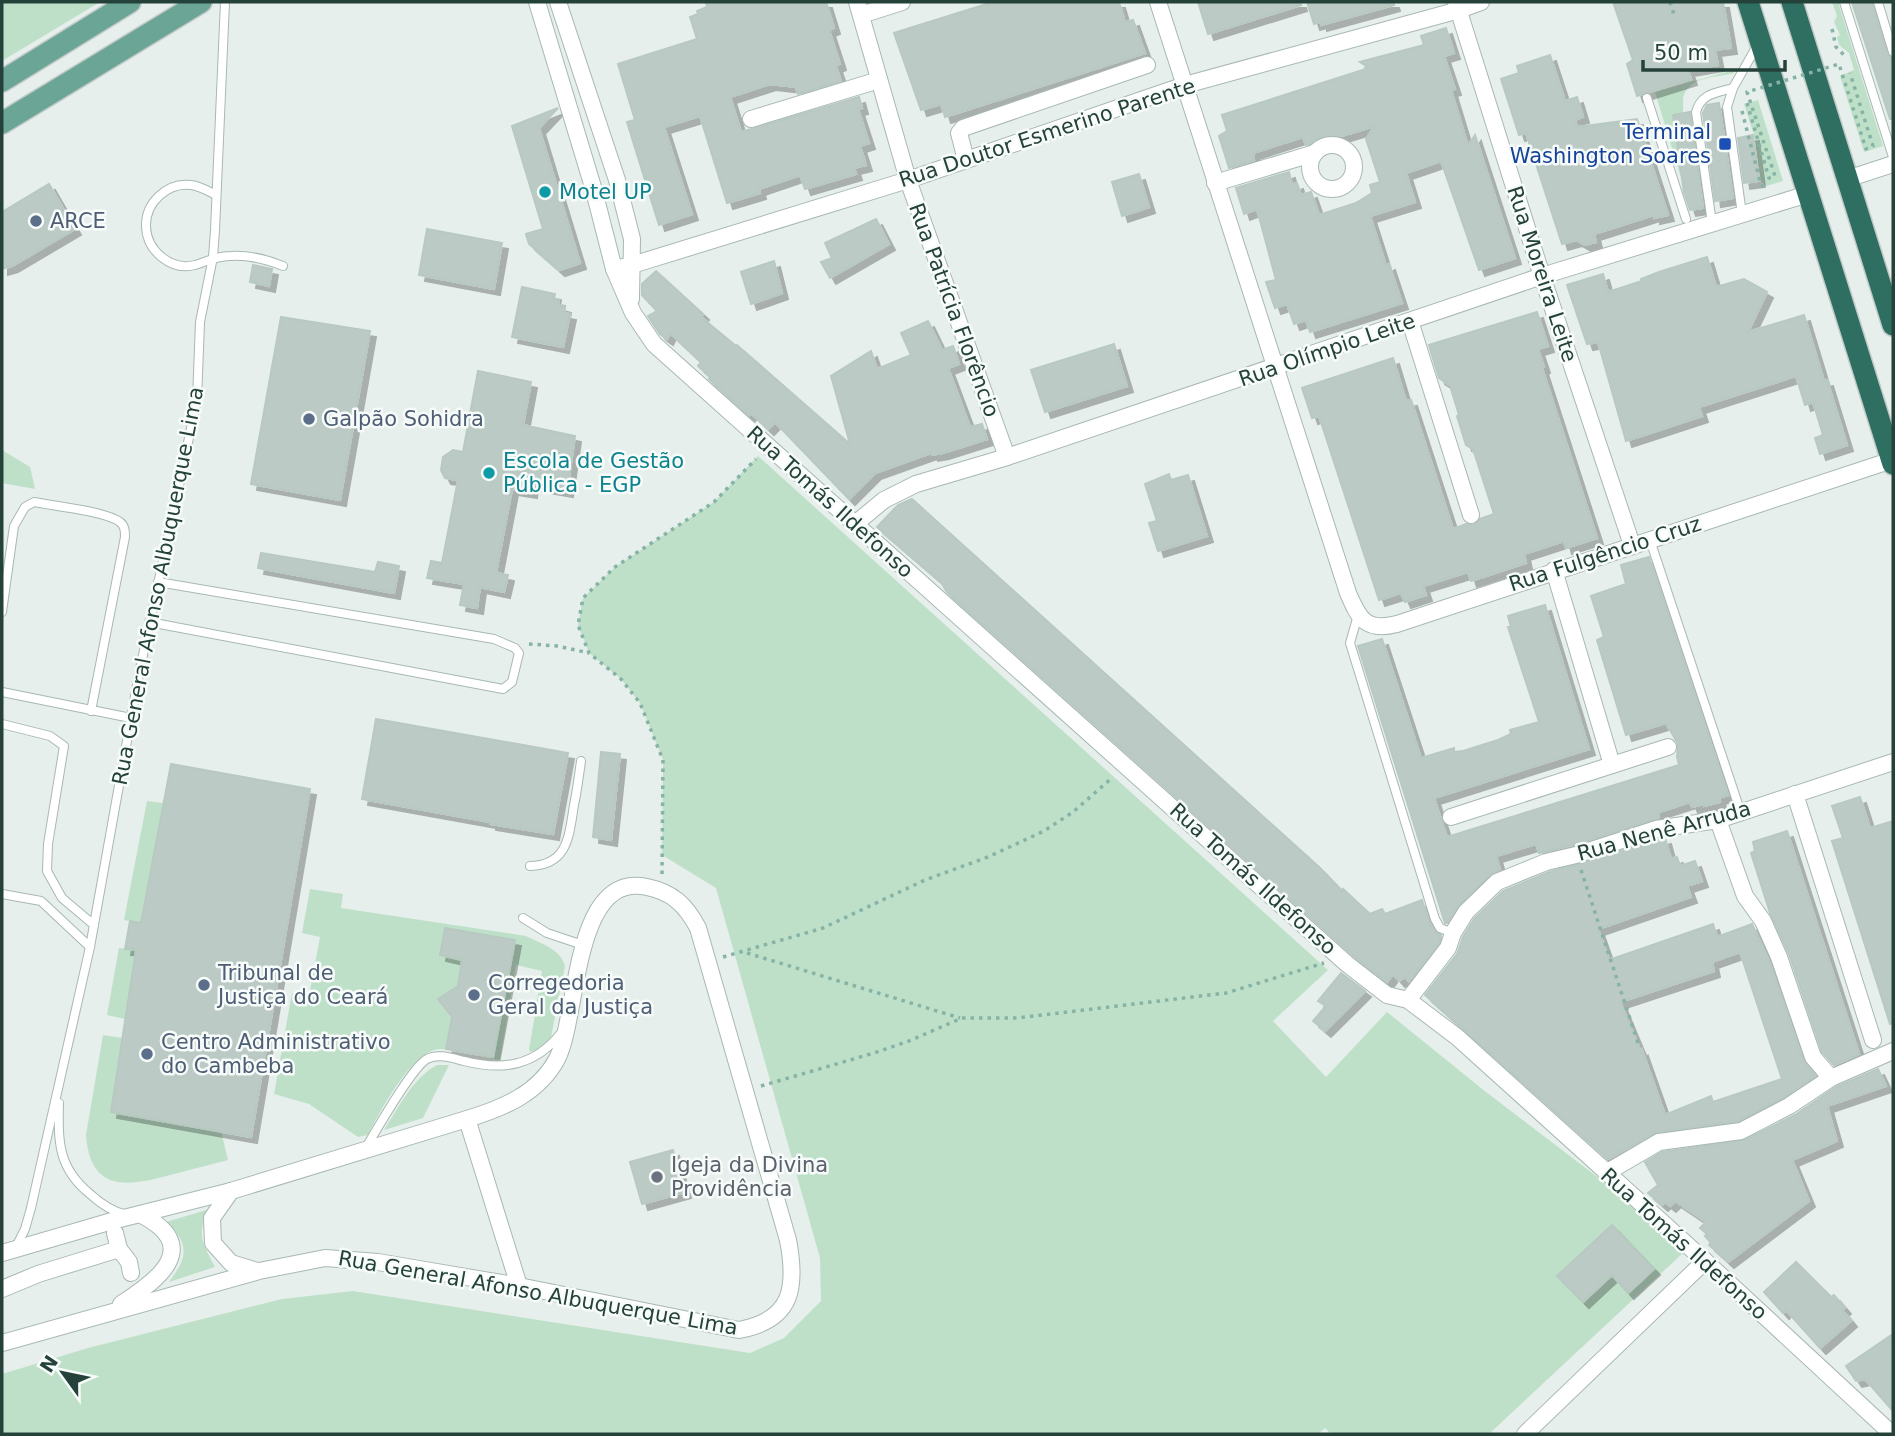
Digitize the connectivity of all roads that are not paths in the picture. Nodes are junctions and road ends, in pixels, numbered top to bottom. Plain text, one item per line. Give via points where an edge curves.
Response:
1 (130, 2) edge
2 (201, 2) edge
3 (225, 2) edge
4 (540, 2) edge
5 (558, 2) edge
6 (902, 2) edge
7 (1158, 2) edge
8 (1481, 2) edge
9 (1748, 2) edge
10 (1792, 2) edge
11 (1844, 2) edge
12 (1878, 2) edge
13 (1458, 6) edge
14 (859, 8) edge
15 (1760, 39) junction
16 (1893, 52) edge
17 (1147, 65) dead end
18 (879, 80) junction
19 (2, 81) edge
20 (1185, 85) junction
21 (586, 87) junction
22 (1733, 88) junction
23 (565, 94) junction
24 (1647, 98) dead end
25 (751, 119) dead end
26 (2, 123) edge
27 (1315, 153) dead end
28 (1893, 157) edge
29 (966, 160) junction
30 (1893, 164) edge
31 (1847, 179) junction
32 (617, 180) junction
33 (908, 180) junction
34 (1214, 183) junction
35 (593, 187) junction
36 (1808, 194) junction
37 (216, 195) junction
38 (1742, 214) junction
39 (1686, 219) dead end
40 (1712, 223) junction
41 (213, 257) junction
42 (632, 265) junction
43 (283, 266) dead end
44 (614, 269) junction
45 (1542, 276) junction
46 (630, 305) junction
47 (1410, 321) junction
48 (1893, 324) edge
49 (1276, 368) junction
50 (1007, 457) junction
51 (1893, 462) edge
52 (1471, 515) dead end
53 (855, 524) junction
54 (1650, 539) junction
55 (1632, 545) junction
56 (1554, 570) junction
57 (158, 582) junction
58 (2, 612) edge
59 (1358, 615) junction
60 (149, 622) junction
61 (2, 692) edge
62 (91, 711) junction
63 (131, 719) junction
64 (2, 724) edge
65 (1668, 747) dead end
66 (581, 761) dead end
67 (1893, 762) edge
68 (1612, 765) junction
69 (1795, 794) junction
70 (1741, 813) junction
71 (1451, 817) dead end
72 (1718, 820) junction
73 (530, 866) dead end
74 (2, 894) edge
75 (523, 918) dead end
76 (94, 925) junction
77 (1453, 933) junction
78 (583, 945) junction
79 (90, 947) junction
80 (1408, 1000) junction
81 (567, 1025) junction
82 (1873, 1040) dead end
83 (1893, 1051) edge
84 (1831, 1078) junction
85 (60, 1083) junction
86 (467, 1119) junction
87 (364, 1151) junction
88 (1606, 1173) junction
89 (231, 1191) junction
90 (138, 1215) junction
91 (8, 1251) edge
92 (1705, 1261) junction
93 (259, 1271) junction
94 (131, 1273) dead end
95 (519, 1286) junction
96 (2, 1289) edge
97 (104, 1314) junction
98 (2, 1343) edge
99 (1525, 1434) edge
100 (1892, 1434) edge

1 - 19 main road
2 - 26 main road
3 - 37 lane, Rua General Afonso Albuquerque Lima
4 - 23 street, Rua Tomás Ildefonso
5 - 21 street
6 - 14 street
7 - 20 street
8 - 13 street, Rua Doutor Esmerino Parente
9 - 15 highway
10 - 31 highway
11 - 28 lane
12 - 16 lane
13 - 20 street, Rua Doutor Esmerino Parente
13 - 45 street, Rua Moreira Leite
14 - 18 street, Rua Patrícia Florêncio
15 - 22 lane
15 - 36 highway
17 - 29 street via 963,128 959,133
18 - 25 street
18 - 33 street, Rua Patrícia Florêncio
20 - 29 street, Rua Doutor Esmerino Parente
20 - 34 street
21 - 23 street
21 - 32 street
22 - 38 lane via 1727,107
22 - 40 lane via 1704,97 1696,112
23 - 35 street, Rua Tomás Ildefonso
24 - 39 lane
27 - 34 street
29 - 33 street, Rua Doutor Esmerino Parente
30 - 31 street
31 - 48 highway
32 - 35 street
32 - 42 street via 632,239
33 - 42 street, Rua Doutor Esmerino Parente
33 - 50 street, Rua Patrícia Florêncio
34 - 49 street
35 - 44 street, Rua Tomás Ildefonso
36 - 38 street, Rua Olímpio Leite
36 - 51 highway
37 - 41 lane, Rua General Afonso Albuquerque Lima
37 - 41 lane via 188,185 162,192 147,215 146,229 149,242 168,262 194,265
38 - 40 street, Rua Olímpio Leite
40 - 45 street, Rua Olímpio Leite
41 - 43 lane via 256,257
41 - 57 lane, Rua General Afonso Albuquerque Lima via 200,322 197,400
42 - 44 street, Rua Doutor Esmerino Parente
42 - 46 street
44 - 46 street, Rua Tomás Ildefonso
45 - 47 street, Rua Olímpio Leite
45 - 55 street, Rua Moreira Leite
46 - 53 street, Rua Tomás Ildefonso via 654,344
47 - 49 street, Rua Olímpio Leite
47 - 52 street
49 - 50 street, Rua Olímpio Leite
49 - 59 street
50 - 53 street, Rua Olímpio Leite via 916,484 884,500
51 - 54 street, Rua Fulgêncio Cruz
53 - 80 street, Rua Tomás Ildefonso via 1340,958 1387,995
54 - 55 street, Rua Fulgêncio Cruz
54 - 70 lane
55 - 56 street, Rua Fulgêncio Cruz
56 - 59 street, Rua Fulgêncio Cruz via 1384,627
56 - 68 street
57 - 60 lane, Rua General Afonso Albuquerque Lima
57 - 60 lane via 494,639 519,653 512,682 503,689
58 - 62 lane via 15,526 25,507 34,502 121,523 125,537
59 - 77 lane via 1350,643 1371,716 1435,919 1440,928
60 - 63 lane, Rua General Afonso Albuquerque Lima
61 - 62 lane
62 - 63 lane
63 - 76 lane, Rua General Afonso Albuquerque Lima
64 - 76 lane via 50,736 64,746 47,872 62,898
65 - 68 street
66 - 73 lane via 565,848 550,863
67 - 69 street, Rua Nenê Arruda
68 - 71 street
69 - 70 street, Rua Nenê Arruda
69 - 82 street
70 - 72 street, Rua Nenê Arruda
72 - 77 street, Rua Nenê Arruda via 1656,829 1545,862 1497,882 1466,912
72 - 84 street via 1745,896 1763,921 1779,957 1813,1057
74 - 79 lane via 41,901
75 - 78 lane via 547,933
76 - 79 lane, Rua General Afonso Albuquerque Lima
77 - 80 street, Rua Nenê Arruda via 1448,948
78 - 81 street, Rua General Afonso Albuquerque Lima
78 - 95 street, Rua General Afonso Albuquerque Lima via 597,910 622,888 662,890 691,915 789,1240 792,1287 778,1314 767,1323 740,1330
79 - 85 lane, Rua General Afonso Albuquerque Lima
80 - 88 street, Rua Tomás Ildefonso via 1457,1037
81 - 86 street, Rua General Afonso Albuquerque Lima via 558,1057 542,1080 501,1108
81 - 87 lane via 549,1049 508,1066 439,1056 426,1059
83 - 84 street
84 - 88 street via 1741,1131 1659,1142
85 - 90 lane, Rua General Afonso Albuquerque Lima via 58,1133 73,1179 115,1212
85 - 91 lane, Rua General Afonso Albuquerque Lima via 32,1208 25,1229
86 - 87 street, Rua General Afonso Albuquerque Lima
86 - 95 street
87 - 89 street, Rua General Afonso Albuquerque Lima
88 - 92 street, Rua Tomás Ildefonso
89 - 90 street, Rua General Afonso Albuquerque Lima
89 - 93 street via 212,1218 213,1243 231,1263
90 - 91 street, Rua General Afonso Albuquerque Lima
90 - 97 street via 157,1223 167,1236 170,1260 149,1286
92 - 99 street
92 - 100 street, Rua Tomás Ildefonso
93 - 95 street, Rua General Afonso Albuquerque Lima via 325,1258 378,1262
93 - 97 street, Rua General Afonso Albuquerque Lima
94 - 96 street via 117,1241
97 - 98 street, Rua General Afonso Albuquerque Lima

